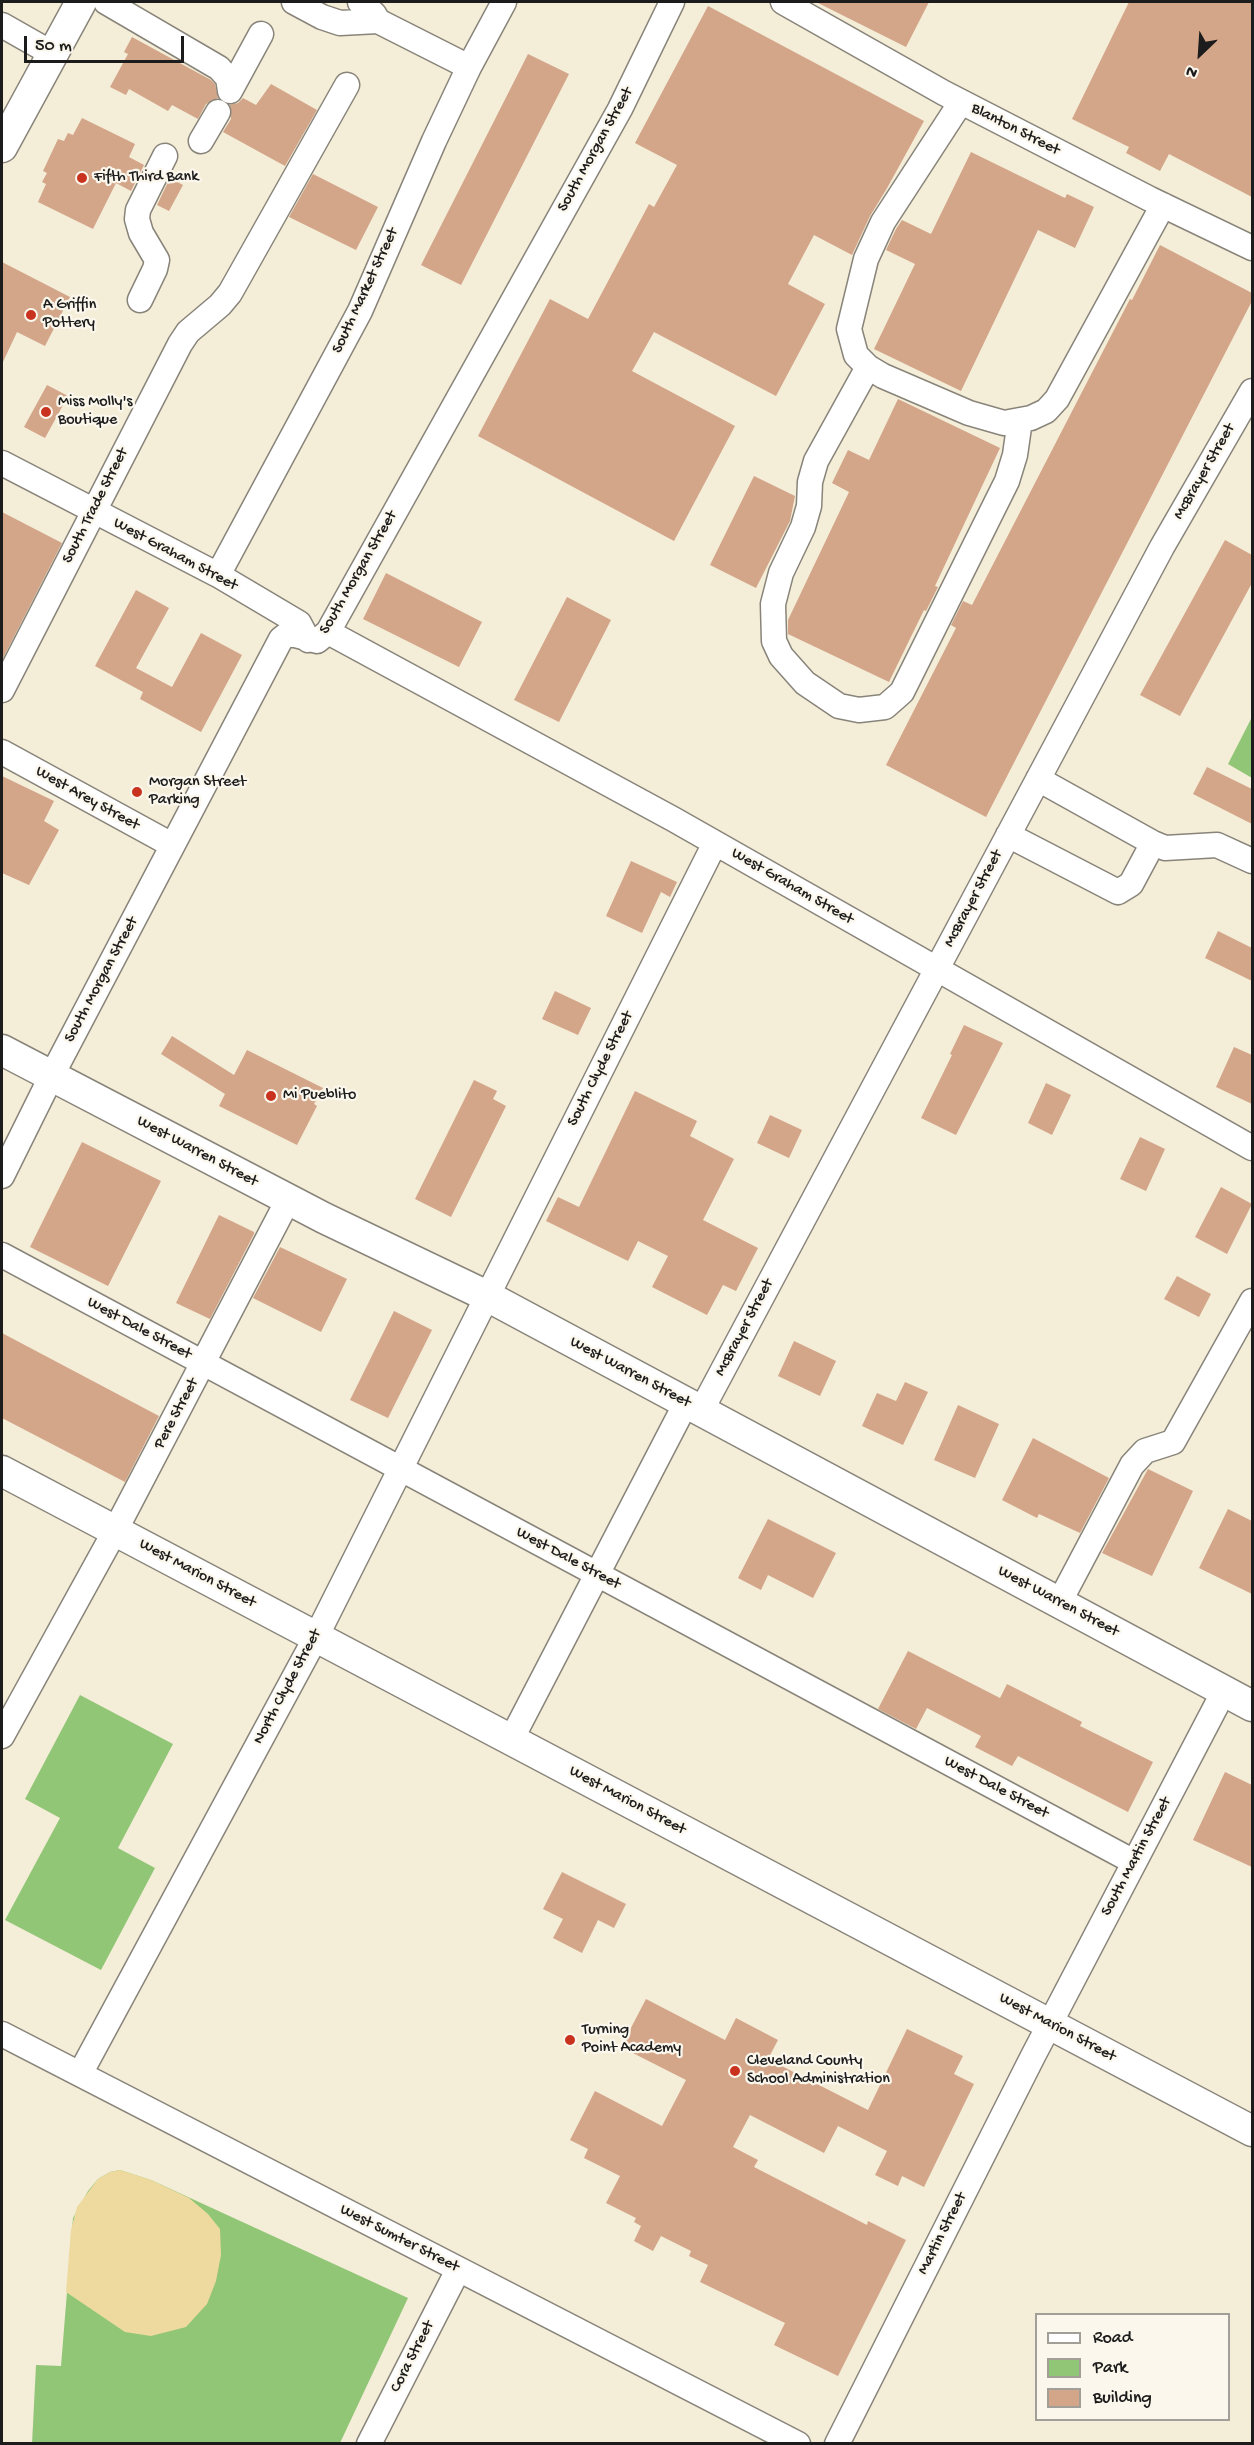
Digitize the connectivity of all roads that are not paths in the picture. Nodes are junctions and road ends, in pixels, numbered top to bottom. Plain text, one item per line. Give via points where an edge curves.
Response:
1 (81, 2) edge
2 (106, 2) edge
3 (294, 2) edge
4 (360, 2) edge
5 (504, 2) edge
6 (672, 2) edge
7 (783, 2) edge
8 (378, 21) junction
9 (2, 25) edge
10 (261, 34) dead end
11 (53, 54) junction
12 (469, 67) junction
13 (347, 85) dead end
14 (961, 102) junction
15 (218, 112) dead end
16 (201, 141) dead end
17 (2, 147) edge
18 (165, 156) dead end
19 (1162, 205) junction
20 (1252, 248) edge
21 (140, 300) dead end
22 (868, 367) junction
23 (1252, 391) edge
24 (1020, 420) junction
25 (2, 463) edge
26 (93, 511) junction
27 (218, 575) junction
28 (318, 636) junction
29 (2, 690) edge
30 (2, 752) edge
31 (1038, 779) junction
32 (1008, 835) junction
33 (715, 843) junction
34 (1153, 843) junction
35 (172, 845) junction
36 (1252, 861) edge
37 (936, 969) junction
38 (2, 1050) edge
39 (51, 1077) junction
40 (1252, 1148) edge
41 (2, 1176) edge
42 (288, 1200) junction
43 (2, 1255) edge
44 (487, 1296) junction
45 (1252, 1301) edge
46 (203, 1363) junction
47 (693, 1407) junction
48 (400, 1469) junction
49 (2, 1471) edge
50 (115, 1531) junction
51 (597, 1574) junction
52 (1059, 1603) junction
53 (316, 1637) junction
54 (1224, 1690) junction
55 (1252, 1706) edge
56 (2, 1736) edge
57 (511, 1740) junction
58 (1134, 1862) junction
59 (1050, 2024) junction
60 (2, 2034) edge
61 (80, 2074) junction
62 (1252, 2131) edge
63 (458, 2270) junction
64 (369, 2444) edge
65 (798, 2444) edge
66 (837, 2444) edge

1 - 11 main road
2 - 10 street via 219,68 228,78 230,91
3 - 8 street via 340,22
4 - 8 street
5 - 12 street, South Market Street
6 - 28 street, South Morgan Street via 620,109
7 - 14 street, Blanton Street
8 - 12 street
9 - 11 street
11 - 17 main road
12 - 27 street, South Market Street via 360,311
13 - 26 street, South Trade Street via 230,293 180,344
14 - 19 street, Blanton Street
14 - 22 street via 883,222 866,259 849,329 856,355
15 - 16 street
18 - 21 street via 138,210 141,233 157,260
19 - 20 street, Blanton Street
19 - 24 street via 1057,399 1046,411
22 - 24 street via 969,413 1004,423
22 - 24 street via 816,461 809,506 781,573 773,604 774,641 781,656 805,683 839,706 859,710 885,707 902,692 1007,481
23 - 31 street, McBrayer Street via 1162,547
25 - 26 street, West Graham Street
26 - 27 street, West Graham Street
26 - 29 street, South Trade Street
27 - 28 street, West Graham Street
28 - 33 street, West Graham Street
28 - 35 street, South Morgan Street via 281,639
30 - 35 street, West Arey Street
31 - 32 street, McBrayer Street
31 - 34 street
32 - 34 street via 1118,892 1131,884
32 - 37 street, McBrayer Street
33 - 37 street, West Graham Street
33 - 44 street, South Clyde Street
34 - 36 street via 1165,848 1217,845
35 - 39 street, South Morgan Street
37 - 40 street, West Graham Street
37 - 47 street, McBrayer Street
38 - 39 main road, West Warren Street
39 - 41 street, South Morgan Street
39 - 42 main road, West Warren Street
42 - 44 main road, West Warren Street
42 - 46 street, Pere Street
43 - 46 street, West Dale Street
44 - 47 main road, West Warren Street
44 - 48 street, North Clyde Street
45 - 52 street via 1173,1442 1145,1451 1132,1465
46 - 48 street, West Dale Street
46 - 50 street, Pere Street
47 - 51 street, McBrayer Street
47 - 52 main road, West Warren Street
48 - 51 street, West Dale Street
48 - 53 street, North Clyde Street
49 - 50 main road, West Marion Street
50 - 53 main road, West Marion Street
50 - 56 street, Pere Street
51 - 57 street, McBrayer Street
51 - 58 street, West Dale Street
52 - 54 main road, West Warren Street
53 - 57 main road, West Marion Street
53 - 61 street, North Clyde Street
54 - 55 main road, West Warren Street
54 - 58 street, South Martin Street
57 - 59 main road, West Marion Street
58 - 59 street, South Martin Street
59 - 62 main road, West Marion Street
59 - 66 street, Martin Street
60 - 61 street, West Sumter Street
61 - 63 street, West Sumter Street
63 - 64 street, Cora Street
63 - 65 street, West Sumter Street

